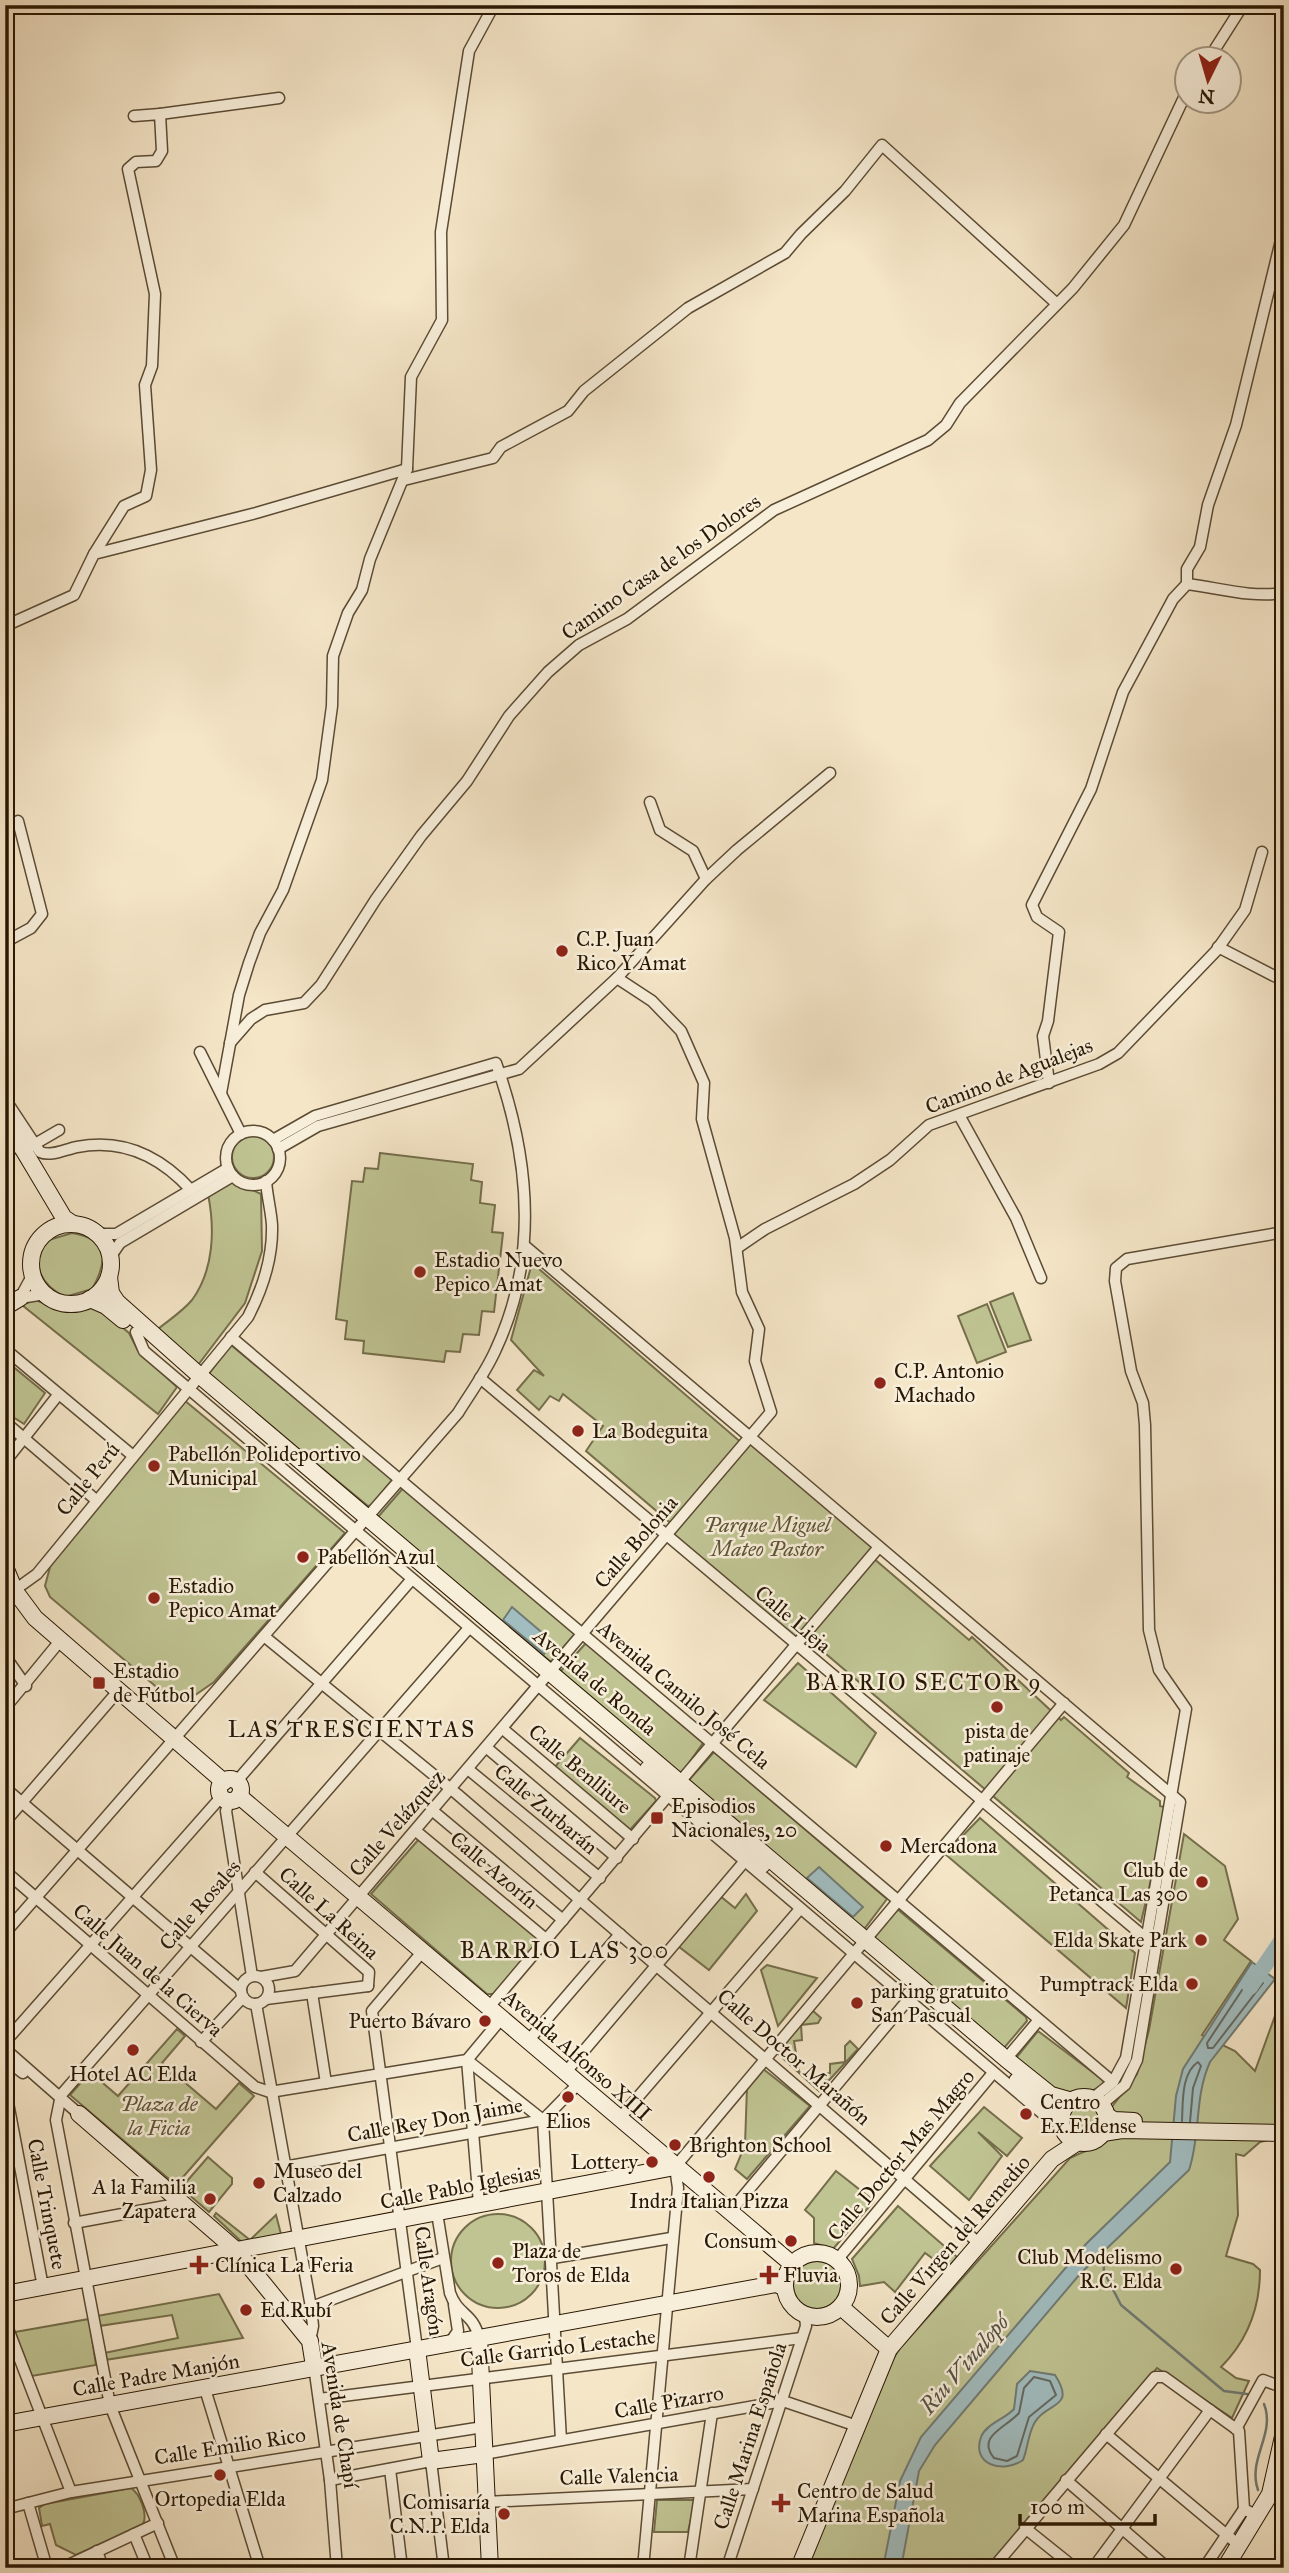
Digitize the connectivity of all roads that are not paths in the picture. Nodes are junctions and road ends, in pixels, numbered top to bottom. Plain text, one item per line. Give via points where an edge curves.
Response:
1 (494, 5) edge
2 (1242, 5) edge
3 (1217, 46) edge
4 (279, 99) dead end
5 (160, 114) junction
6 (134, 116) dead end
7 (1175, 116) edge
8 (1284, 229) edge
9 (1057, 304) junction
10 (406, 475) junction
11 (94, 554) junction
12 (1187, 584) junction
13 (1284, 593) edge
14 (5, 626) edge
15 (830, 773) dead end
16 (650, 802) dead end
17 (18, 821) dead end
18 (1262, 852) dead end
19 (706, 879) junction
20 (5, 942) edge
21 (1218, 947) junction
22 (617, 978) junction
23 (1284, 981) edge
24 (230, 1043) junction
25 (200, 1052) dead end
26 (498, 1068) junction
27 (1049, 1083) junction
28 (221, 1093) junction
29 (5, 1099) edge
30 (959, 1115) junction
31 (5, 1119) edge
32 (59, 1130) dead end
33 (241, 1134) junction
34 (276, 1144) junction
35 (16, 1147) edge
36 (231, 1172) junction
37 (267, 1181) junction
38 (191, 1190) junction
39 (74, 1224) junction
40 (50, 1230) junction
41 (1284, 1232) edge
42 (98, 1234) junction
43 (525, 1246) junction
44 (737, 1248) junction
45 (111, 1256) junction
46 (33, 1274) junction
47 (109, 1277) junction
48 (1041, 1278) dead end
49 (45, 1294) junction
50 (20, 1298) junction
51 (90, 1299) junction
52 (5, 1307) edge
53 (231, 1337) junction
54 (5, 1349) edge
55 (480, 1378) junction
56 (193, 1381) junction
57 (58, 1395) junction
58 (5, 1422) edge
59 (751, 1438) junction
60 (24, 1439) junction
61 (132, 1455) junction
62 (5, 1462) edge
63 (401, 1480) junction
64 (96, 1500) junction
65 (363, 1525) junction
66 (666, 1537) junction
67 (880, 1547) junction
68 (5, 1567) edge
69 (412, 1579) junction
70 (10, 1594) edge
71 (469, 1628) junction
72 (583, 1634) junction
73 (265, 1637) junction
74 (60, 1641) junction
75 (797, 1647) junction
76 (5, 1656) edge
77 (545, 1680) junction
78 (321, 1684) junction
79 (26, 1686) junction
80 (119, 1690) junction
81 (1064, 1703) junction
82 (5, 1709) edge
83 (503, 1729) junction
84 (377, 1731) junction
85 (175, 1738) junction
86 (713, 1745) junction
87 (487, 1748) junction
88 (469, 1770) junction
89 (5, 1788) edge
90 (674, 1790) junction
91 (230, 1791) junction
92 (450, 1791) junction
93 (1171, 1795) junction
94 (980, 1801) junction
95 (22, 1803) junction
96 (433, 1811) junction
97 (5, 1822) edge
98 (416, 1831) junction
99 (286, 1835) junction
100 (633, 1839) junction
101 (76, 1850) junction
102 (617, 1858) junction
103 (744, 1861) junction
104 (5, 1871) edge
105 (255, 1872) junction
106 (600, 1878) junction
107 (239, 1888) junction
108 (359, 1897) junction
109 (36, 1898) junction
110 (134, 1900) junction
111 (580, 1900) junction
112 (896, 1900) junction
113 (800, 1909) junction
114 (563, 1920) junction
115 (5, 1933) edge
116 (620, 1934) junction
117 (327, 1935) junction
118 (547, 1940) junction
119 (1147, 1940) junction
120 (858, 1945) junction
121 (93, 1946) junction
122 (188, 1947) junction
123 (423, 1951) junction
124 (655, 1964) junction
125 (256, 1977) junction
126 (368, 1986) junction
127 (312, 1993) junction
128 (242, 1994) junction
129 (148, 1996) junction
130 (261, 2001) junction
131 (907, 2001) junction
132 (379, 2002) junction
133 (489, 2007) junction
134 (711, 2012) junction
135 (502, 2018) junction
136 (1038, 2021) junction
137 (528, 2041) junction
138 (5, 2042) edge
139 (201, 2042) junction
140 (5, 2049) edge
141 (765, 2058) junction
142 (5, 2059) edge
143 (1006, 2059) junction
144 (467, 2060) junction
145 (993, 2073) junction
146 (380, 2074) junction
147 (571, 2078) junction
148 (1113, 2082) junction
149 (326, 2083) junction
150 (5, 2087) edge
151 (270, 2092) junction
152 (60, 2097) junction
153 (1072, 2101) junction
154 (820, 2105) junction
155 (79, 2114) joint
156 (1109, 2114) junction
157 (619, 2119) junction
158 (543, 2120) junction
159 (1284, 2124) edge
160 (1067, 2128) junction
161 (1260, 2128) junction
162 (473, 2131) junction
163 (1284, 2133) edge
164 (390, 2147) junction
165 (284, 2167) junction
166 (675, 2167) junction
167 (905, 2178) junction
168 (548, 2192) junction
169 (179, 2199) junction
170 (479, 2204) junction
171 (730, 2212) junction
172 (438, 2213) junction
173 (399, 2220) junction
174 (74, 2223) junction
175 (299, 2238) junction
176 (671, 2238) junction
177 (981, 2245) junction
178 (236, 2250) junction
179 (443, 2258) junction
180 (553, 2258) junction
181 (839, 2262) junction
182 (792, 2264) junction
183 (406, 2272) junction
184 (84, 2279) junction
185 (43, 2287) junction
186 (784, 2287) junction
187 (5, 2294) edge
188 (454, 2305) junction
189 (667, 2305) junction
190 (311, 2306) junction
191 (841, 2307) junction
192 (290, 2315) junction
193 (805, 2316) junction
194 (5, 2321) edge
195 (556, 2324) junction
196 (479, 2338) junction
197 (802, 2338) junction
198 (310, 2341) junction
199 (449, 2344) junction
200 (417, 2349) junction
201 (889, 2349) junction
202 (662, 2355) junction
203 (314, 2366) junction
204 (557, 2369) junction
205 (481, 2377) junction
206 (421, 2384) junction
207 (1284, 2388) edge
208 (205, 2389) junction
209 (319, 2399) junction
210 (783, 2401) junction
211 (110, 2405) junction
212 (1210, 2410) junction
213 (712, 2413) junction
214 (40, 2418) junction
215 (656, 2423) junction
216 (5, 2424) edge
217 (857, 2426) junction
218 (483, 2427) junction
219 (1238, 2430) junction
220 (1284, 2432) edge
221 (1106, 2434) junction
222 (428, 2435) junction
223 (561, 2440) junction
224 (326, 2451) junction
225 (484, 2454) junction
226 (460, 2457) junction
227 (431, 2461) junction
228 (230, 2466) junction
229 (390, 2469) junction
230 (1159, 2479) junction
231 (141, 2480) junction
232 (330, 2480) junction
233 (1066, 2480) junction
234 (753, 2489) junction
235 (71, 2491) junction
236 (702, 2492) junction
237 (486, 2494) junction
238 (650, 2494) junction
239 (28, 2502) junction
240 (5, 2509) edge
241 (1251, 2513) junction
242 (158, 2524) junction
243 (1026, 2528) junction
244 (1123, 2528) junction
245 (134, 2534) junction
246 (1227, 2535) junction
247 (1240, 2546) junction
248 (97, 2551) junction
249 (1163, 2564) dead end
250 (47, 2568) edge
251 (62, 2568) edge
252 (103, 2568) edge
253 (148, 2568) edge
254 (175, 2568) edge
255 (260, 2568) edge
256 (338, 2568) edge
257 (402, 2568) edge
258 (444, 2568) edge
259 (490, 2568) edge
260 (643, 2568) edge
261 (689, 2568) edge
262 (727, 2568) edge
263 (799, 2568) edge
264 (993, 2568) edge
265 (1075, 2568) edge
266 (1093, 2568) edge
267 (1205, 2568) edge
268 (1225, 2568) edge

1 - 10 street via 469,51 441,232 442,320 411,377
2 - 3 street
4 - 5 street
5 - 6 street
5 - 11 street via 160,157 131,164 128,169 155,294 152,366 145,385 151,470 146,496 124,506
7 - 9 street, Camino Casa de los Dolores via 1124,225
8 - 12 street via 1236,425
9 - 10 street via 882,145 785,253 688,308 584,391 568,411 501,447 493,458
9 - 24 street, Camino Casa de los Dolores via 990,369 946,425 928,440 774,510 627,619 579,645 548,672 509,716 467,781 421,836 321,985 304,1003 265,1010
10 - 11 street
10 - 24 street via 333,656 322,780 287,879 256,943
11 - 14 street via 74,595
12 - 13 street via 1240,594
12 - 27 street via 1173,598 1123,692 1091,789 1032,905 1037,917 1059,932 1043,1036
15 - 19 street
16 - 19 street via 660,830 693,851
17 - 20 street via 42,914 31,928
18 - 21 street, Camino de Agualejas via 1245,910
19 - 22 street
21 - 23 street
21 - 27 street, Camino de Agualejas via 1118,1053
22 - 26 street via 519,1069
22 - 44 street via 652,1001 681,1031 690,1048 704,1083 702,1119
24 - 28 street
25 - 28 street
26 - 34 street
26 - 43 street via 517,1133 526,1192
27 - 30 street, Camino de Agualejas
28 - 33 street
29 - 35 street
30 - 44 street, Camino de Agualejas via 929,1125 854,1185
30 - 48 street via 1016,1218
31 - 35 street
32 - 35 street
33 - 34 street via 258,1132
33 - 36 street via 229,1145
34 - 37 street via 279,1164
35 - 38 street via 45,1154 91,1144 138,1151 167,1166
35 - 39 street via 64,1218
35 - 40 street via 48,1210
36 - 37 street via 248,1184
36 - 38 street
36 - 45 street via 120,1243
37 - 53 street, Calle Perú via 272,1224 269,1261 253,1307
38 - 42 street via 116,1234
39 - 40 street
39 - 42 street
40 - 46 street via 34,1249
41 - 93 street via 1127,1259 1116,1268 1131,1371 1143,1403 1149,1630 1159,1670 1186,1709
42 - 45 street
43 - 55 street via 512,1306
43 - 59 street
44 - 59 street, Calle Bolonia via 742,1292 759,1329 755,1361 771,1412
45 - 47 street
46 - 49 street
46 - 50 street
47 - 51 street
47 - 56 street, Avenida de Ronda via 117,1302
49 - 50 street
49 - 51 street via 62,1303
50 - 52 street
51 - 56 street, Avenida de Ronda via 106,1306
53 - 56 street, Calle Perú
53 - 63 street, Avenida Camilo José Cela
54 - 57 street
55 - 63 street via 458,1413
55 - 66 street, Calle Lieja
56 - 61 street, Calle Perú
56 - 65 street, Avenida de Ronda
57 - 60 street
57 - 61 street
58 - 60 street
59 - 66 street, Calle Bolonia
59 - 67 street
60 - 62 street
60 - 64 street
61 - 64 street, Calle Perú
63 - 65 street
63 - 72 street, Avenida Camilo José Cela
64 - 70 street, Calle Perú via 37,1574
65 - 69 street, Avenida de Ronda
65 - 73 street
65 - 77 street, Avenida de Ronda
66 - 72 street, Calle Bolonia
66 - 75 street, Calle Lieja
67 - 75 street
67 - 81 street
68 - 70 street, Avenida Alfonso XIII
69 - 71 street, Avenida de Ronda
69 - 78 street
70 - 74 street, Avenida Alfonso XIII
71 - 77 street, Avenida de Ronda
71 - 84 street, Calle Rosales
72 - 77 street, Calle Bolonia
72 - 86 street, Avenida Camilo José Cela
73 - 78 street, Calle Doctor Marañón
73 - 85 street
74 - 79 street
74 - 80 street, Avenida Alfonso XIII
75 - 86 street
75 - 94 street, Calle Lieja
76 - 79 street
77 - 83 street, Calle Velázquez
77 - 90 street, Avenida de Ronda
78 - 84 street, Calle Doctor Marañón
78 - 91 street
79 - 82 street
80 - 85 street, Avenida Alfonso XIII
80 - 95 street
81 - 93 street
81 - 94 street
83 - 87 street, Calle Velázquez
83 - 100 street, Calle Benlliure
84 - 92 street, Calle Doctor Marañón
84 - 99 street, Calle Rosales
85 - 91 street, Avenida Alfonso XIII
85 - 101 street
86 - 90 street
86 - 112 street, Avenida Camilo José Cela
87 - 88 street, Calle Velázquez
87 - 102 street
88 - 92 street, Calle Velázquez
88 - 106 street, Calle Zurbarán
89 - 95 street
90 - 100 street
90 - 103 street, Avenida de Ronda
90 - 120 street, Avenida de Ronda
91 - 99 street, Avenida Alfonso XIII
91 - 107 street via 226,1811
91 - 110 street
92 - 96 street, Calle Velázquez
92 - 111 street, Calle Doctor Marañón
93 - 119 street
93 - 156 street via 1180,1802 1179,1810 1137,2060
94 - 112 street
94 - 119 street, Calle Lieja
95 - 97 street
95 - 101 street
96 - 98 street, Calle Velázquez
96 - 114 street
98 - 108 street, Calle Velázquez
98 - 118 street, Calle Azorín
99 - 105 street, Calle Rosales
99 - 108 street, Avenida Alfonso XIII
100 - 102 street
101 - 109 street
101 - 110 street
102 - 106 street
103 - 113 street, Avenida de Ronda
103 - 124 street, Calle Rey Don Jaime
104 - 109 street, Calle Juan de la Cierva
105 - 107 street, Calle Rosales
105 - 117 street, Calle La Reina
106 - 111 street
107 - 122 street, Calle Rosales
107 - 125 street
108 - 117 street, Calle Velázquez
108 - 123 street, Avenida Alfonso XIII
109 - 115 street
109 - 121 street, Calle Juan de la Cierva
110 - 121 street
110 - 122 street
111 - 114 street
111 - 116 street, Calle Doctor Marañón
112 - 120 street
112 - 136 street, Avenida Camilo José Cela
113 - 120 street, Avenida de Ronda
113 - 134 street
114 - 118 street
116 - 124 street, Calle Doctor Marañón
116 - 137 street
117 - 125 street, Calle Velázquez via 293,1973
117 - 126 street, Calle La Reina via 369,1972
118 - 133 street
119 - 148 street via 1126,2058
120 - 131 street, Avenida de Ronda
120 - 141 street
120 - 143 street, Avenida de Ronda
120 - 160 street, Avenida de Ronda
121 - 129 street, Calle Juan de la Cierva
121 - 138 street
122 - 128 street
122 - 129 street, Calle Rosales
123 - 132 street
123 - 133 street, Avenida Alfonso XIII
124 - 134 street, Calle Doctor Marañón
124 - 147 street, Calle Rey Don Jaime
125 - 128 street via 244,1981
125 - 130 street via 269,1987
126 - 127 street
126 - 132 street
127 - 130 street
127 - 149 street
128 - 130 street
128 - 139 street
129 - 139 street, Calle Juan de la Cierva
129 - 152 street, Calle Rosales
130 - 151 street
131 - 145 street, Avenida de Ronda
131 - 154 street
132 - 146 street, Calle Aragón via 372,2011
133 - 135 street, Avenida Alfonso XIII
134 - 141 street, Calle Doctor Marañón
134 - 157 street
135 - 137 street, Avenida Alfonso XIII
135 - 144 street
136 - 143 street
136 - 148 street, Avenida Camilo José Cela
137 - 147 street, Avenida Alfonso XIII
139 - 151 street, Calle Juan de la Cierva via 247,2082
140 - 152 street, Avenida de Chapí
141 - 154 street, Calle Doctor Marañón
141 - 166 street
142 - 152 street, Avenida de Chapí
143 - 153 street, Avenida de Ronda via 1051,2095
144 - 146 street
144 - 158 street
144 - 162 street
145 - 160 street, Avenida de Ronda
145 - 167 street, Calle Doctor Mas Magro
146 - 149 street
146 - 164 street, Calle Aragón
147 - 157 street, Avenida Alfonso XIII
147 - 158 street, Calle Rey Don Jaime
148 - 156 street
149 - 151 street
150 - 185 street, Calle Trinquete
151 - 165 street
152 - 155 street, Avenida de Chapí
152 - 174 street via 56,2120
153 - 156 street
153 - 160 street, Calle Virgen del Remedio
154 - 167 street, Calle Doctor Marañón
154 - 171 street
155 - 169 street, Avenida de Chapí
156 - 160 street via 1103,2133 1089,2142
156 - 161 street
157 - 166 street, Avenida Alfonso XIII
158 - 162 street, Calle Rey Don Jaime
158 - 168 street
159 - 161 street
160 - 177 street, Calle Virgen del Remedio via 1052,2159
161 - 163 street
162 - 164 street, Calle Rey Don Jaime
162 - 170 street
164 - 165 street, Calle Rey Don Jaime
164 - 173 street, Calle Aragón
165 - 175 street
166 - 168 street, Calle Pablo Iglesias
166 - 171 street, Avenida Alfonso XIII
166 - 176 street via 678,2188
167 - 177 street, Calle Doctor Marañón
167 - 181 street, Calle Doctor Mas Magro
168 - 170 street, Calle Pablo Iglesias
168 - 180 street
169 - 174 street via 172,2205
169 - 178 street, Avenida de Chapí
170 - 172 street, Calle Pablo Iglesias
171 - 182 street, Avenida Alfonso XIII
172 - 173 street, Calle Pablo Iglesias
172 - 179 street
173 - 175 street, Calle Pablo Iglesias
173 - 183 street, Calle Aragón
174 - 184 street
175 - 178 street, Calle Pablo Iglesias
175 - 190 street
176 - 180 street
176 - 189 street
177 - 201 street, Calle Virgen del Remedio
178 - 184 street, Calle Pablo Iglesias
178 - 192 street, Avenida de Chapí
179 - 183 street
179 - 188 street
180 - 195 street
181 - 182 street via 815,2253
181 - 191 street via 849,2284
182 - 186 street
183 - 190 street
183 - 200 street, Calle Aragón
184 - 185 street, Calle Pablo Iglesias
184 - 211 street
185 - 187 street, Calle Pablo Iglesias
186 - 189 street, Calle Padre Manjón via 776,2284
186 - 193 street via 790,2304
188 - 196 street via 475,2321
188 - 199 street via 458,2331
189 - 195 street, Calle Padre Manjón
189 - 202 street
190 - 192 street
190 - 198 street
191 - 193 street via 825,2317
191 - 201 street
192 - 198 street, Avenida de Chapí
193 - 197 street, Calle Marina Española
194 - 214 street
195 - 196 street, Calle Padre Manjón
195 - 204 street
196 - 199 street, Calle Padre Manjón
196 - 205 street
197 - 202 street, Calle Garrido Lestache
197 - 210 street, Calle Marina Española
198 - 203 street, Avenida de Chapí
199 - 200 street, Calle Padre Manjón
200 - 203 street, Calle Padre Manjón
200 - 206 street, Calle Aragón
201 - 217 street, Calle Virgen del Remedio
202 - 204 street, Calle Garrido Lestache
202 - 215 street
203 - 208 street, Calle Padre Manjón
203 - 209 street, Avenida de Chapí
204 - 205 street, Calle Garrido Lestache
204 - 223 street
205 - 206 street, Calle Garrido Lestache
205 - 218 street
206 - 209 street, Calle Garrido Lestache
206 - 222 street, Calle Aragón
207 - 219 street via 1263,2380
208 - 211 street, Calle Padre Manjón
208 - 228 street
209 - 224 street, Avenida de Chapí
210 - 213 street, Calle Pizarro
210 - 217 street, Calle Pizarro
210 - 234 street, Calle Marina Española
211 - 214 street, Calle Padre Manjón
211 - 231 street
212 - 219 street
212 - 221 street via 1164,2377 1155,2377
212 - 230 street
213 - 215 street, Calle Pizarro
213 - 236 street
214 - 216 street, Calle Padre Manjón
214 - 235 street
215 - 223 street, Calle Pizarro
215 - 238 street
217 - 263 street, Calle Virgen del Remedio
218 - 222 street, Calle Emilio Rico
218 - 225 street
219 - 241 street
220 - 241 street via 1270,2494
221 - 230 street
221 - 233 street
222 - 224 street, Calle Emilio Rico
222 - 227 street, Calle Aragón
223 - 225 street, Calle Pizarro
224 - 228 street, Calle Emilio Rico
224 - 232 street, Avenida de Chapí
225 - 226 street
225 - 237 street
226 - 227 street
226 - 237 street via 479,2468
227 - 229 street
227 - 258 street, Calle Aragón
228 - 231 street, Calle Emilio Rico
228 - 255 street
229 - 232 street
229 - 257 street
230 - 244 street
230 - 246 street
231 - 235 street, Calle Emilio Rico
231 - 242 street
232 - 256 street, Avenida de Chapí
233 - 243 street
233 - 244 street
234 - 236 street, Calle Valencia
234 - 262 street, Calle Marina Española
235 - 239 street, Calle Emilio Rico
236 - 238 street, Calle Valencia
236 - 261 street
237 - 238 street, Calle Valencia
237 - 259 street
238 - 260 street
239 - 240 street, Calle Emilio Rico
239 - 250 street
241 - 246 street
241 - 247 street
242 - 245 street
242 - 254 street
243 - 264 street
243 - 265 street
244 - 249 street
244 - 266 street
245 - 248 street
245 - 253 street
246 - 247 street
246 - 267 street
247 - 268 street
248 - 251 street
248 - 252 street

